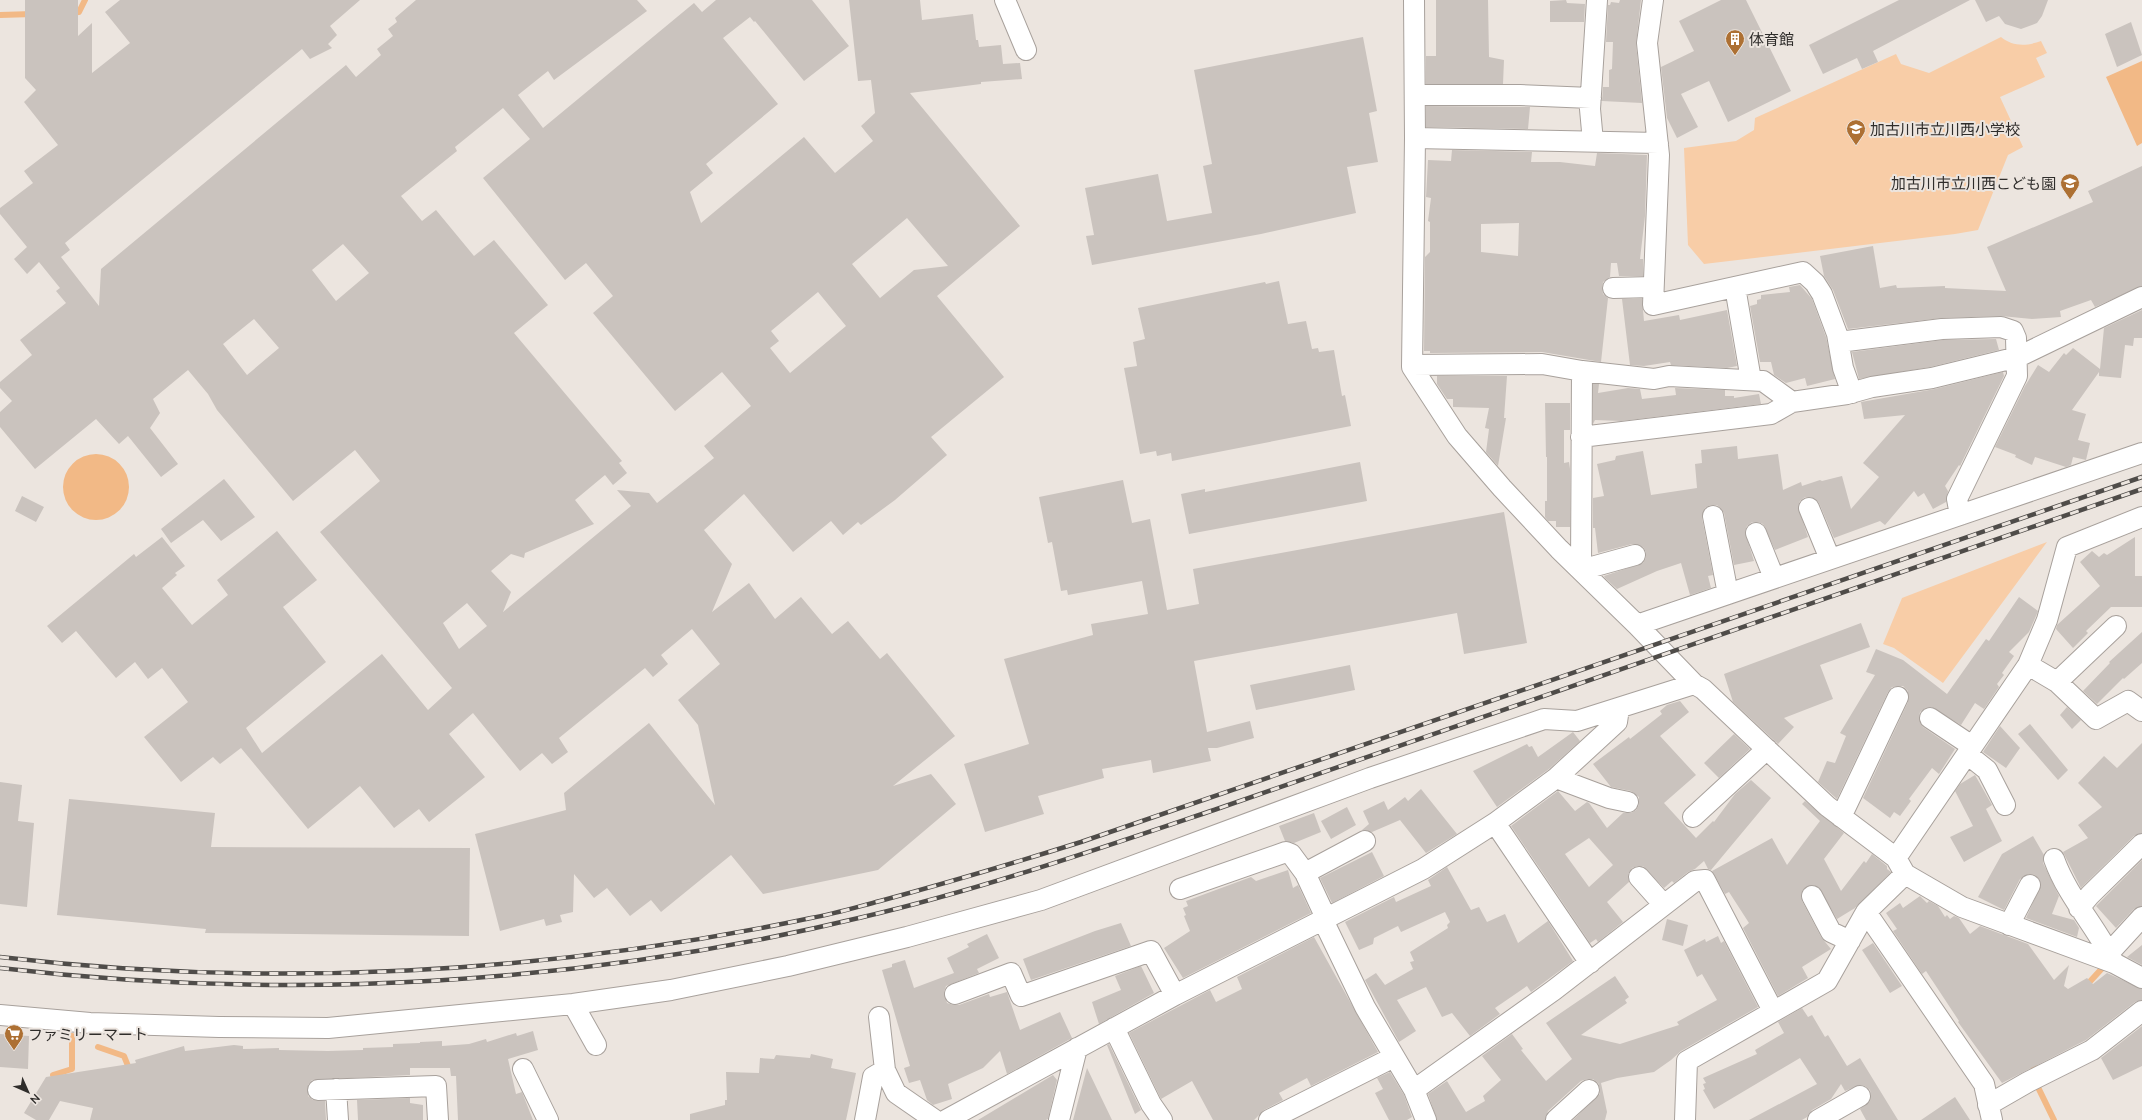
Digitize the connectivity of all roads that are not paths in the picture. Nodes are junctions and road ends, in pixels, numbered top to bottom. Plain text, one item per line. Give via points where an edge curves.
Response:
1 (1005, 0) edge
2 (1414, 0) edge
3 (1597, 0) edge
4 (1653, 0) edge
5 (1026, 50) dead end
6 (1415, 95) junction
7 (1591, 98) junction
8 (1415, 138) junction
9 (1593, 142) junction
10 (1658, 143) junction
11 (1653, 287) junction
12 (1735, 287) junction
13 (1613, 288) dead end
14 (2142, 297) edge
15 (1839, 342) junction
16 (2018, 357) junction
17 (1412, 365) junction
18 (1582, 371) junction
19 (1751, 380) junction
20 (1852, 393) junction
21 (1792, 402) junction
22 (1581, 436) junction
23 (2142, 453) edge
24 (1809, 508) dead end
25 (1960, 515) junction
26 (1713, 516) dead end
27 (2142, 516) edge
28 (1756, 533) dead end
29 (1635, 555) dead end
30 (1830, 559) junction
31 (1581, 570) junction
32 (1774, 578) junction
33 (1728, 594) junction
34 (1637, 625) junction
35 (2116, 626) dead end
36 (2028, 665) junction
37 (2057, 682) junction
38 (1694, 684) junction
39 (1898, 698) dead end
40 (1620, 708) junction
41 (2142, 711) edge
42 (1930, 718) dead end
43 (1767, 749) junction
44 (1969, 750) junction
45 (1556, 778) junction
46 (1628, 802) dead end
47 (2005, 805) dead end
48 (1693, 817) dead end
49 (1841, 817) junction
50 (1495, 823) junction
51 (1365, 841) dead end
52 (2142, 844) edge
53 (2054, 859) dead end
54 (1900, 866) junction
55 (1304, 873) junction
56 (1639, 877) dead end
57 (2030, 885) dead end
58 (1180, 888) dead end
59 (1812, 896) dead end
60 (1664, 905) junction
61 (2080, 908) junction
62 (1866, 912) junction
63 (2142, 917) edge
64 (1324, 919) junction
65 (2009, 925) junction
66 (1850, 941) junction
67 (2112, 958) junction
68 (1590, 963) junction
69 (2142, 978) edge
70 (956, 994) dead end
71 (1175, 995) junction
72 (573, 1004) junction
73 (1773, 1011) junction
74 (2142, 1011) edge
75 (0, 1015) edge
76 (879, 1018) dead end
77 (1114, 1028) junction
78 (596, 1045) dead end
79 (1077, 1048) junction
80 (1394, 1057) junction
81 (523, 1069) dead end
82 (885, 1070) junction
83 (1414, 1090) junction
84 (1589, 1090) dead end
85 (1860, 1096) dead end
86 (1990, 1112) edge
87 (1843, 1114) edge
88 (338, 1120) edge
89 (438, 1120) edge
90 (548, 1120) edge
91 (864, 1120) edge
92 (935, 1120) edge
93 (946, 1120) edge
94 (1059, 1120) edge
95 (1162, 1120) edge
96 (1269, 1120) edge
97 (1426, 1120) edge
98 (1556, 1120) edge
99 (1686, 1120) edge
100 (1818, 1120) edge

1 - 5 street
2 - 6 street
3 - 7 street
4 - 10 street via 1647,43
6 - 7 street
6 - 8 street
7 - 9 street
8 - 9 street
8 - 17 street
9 - 10 street
10 - 11 street
11 - 12 street via 1653,305
11 - 13 street
12 - 15 street via 1803,272 1822,294
12 - 19 street
14 - 16 street
15 - 16 street via 1942,329 2001,327 2013,331
15 - 20 street via 1843,368
16 - 20 street via 1932,378 1872,387
16 - 25 street via 2017,376 1957,499
17 - 18 street via 1542,364
17 - 31 street via 1457,436 1502,488
18 - 19 street via 1654,379 1669,376
18 - 22 street
19 - 21 street via 1763,381
20 - 21 street
21 - 22 street via 1772,414
22 - 31 street
23 - 25 street
24 - 30 street
25 - 30 street
26 - 33 street
27 - 36 street via 2067,547 2046,620
28 - 32 street
29 - 31 street
30 - 32 street
31 - 34 street
32 - 33 street
33 - 34 street
34 - 38 street
35 - 37 street
36 - 37 street
36 - 44 street
37 - 41 street via 2096,719 2128,702
38 - 40 street
38 - 43 street via 1703,689
39 - 49 street
40 - 45 street via 1617,722
40 - 72 street via 1577,721 1544,719 1370,778 1041,900 788,966 671,990
42 - 44 street
43 - 48 street
43 - 49 street
44 - 47 street via 1987,770
44 - 54 street
45 - 46 street via 1609,798
45 - 50 street
49 - 54 street
50 - 64 street via 1423,869
50 - 68 street
51 - 55 street
52 - 61 street via 2090,894
53 - 61 street via 2061,879
54 - 62 street
54 - 65 street via 1962,908
55 - 58 street via 1292,854 1286,852
55 - 64 street
56 - 60 street
57 - 65 street
59 - 66 street via 1831,932
60 - 68 street
60 - 73 street via 1695,881 1705,880
61 - 67 street
62 - 66 street
62 - 86 street via 1984,1084
63 - 67 street
64 - 71 street
64 - 80 street via 1365,1006
65 - 67 street
66 - 73 street via 1827,981
67 - 69 street
68 - 83 street
70 - 71 street via 1011,973 1021,996 1113,955 1151,951
71 - 77 street
72 - 75 street via 328,1028 98,1023
72 - 78 street
73 - 99 street via 1687,1062
74 - 86 street via 2092,1050 2034,1079
76 - 82 street
77 - 79 street
77 - 95 street via 1151,1104
79 - 93 street
79 - 94 street
80 - 83 street
80 - 96 street
81 - 90 street
82 - 91 street via 873,1077
82 - 92 street via 896,1093
83 - 97 street
84 - 98 street
85 - 87 street
87 - 100 street
88 - 89 street via 327,1089 436,1086

